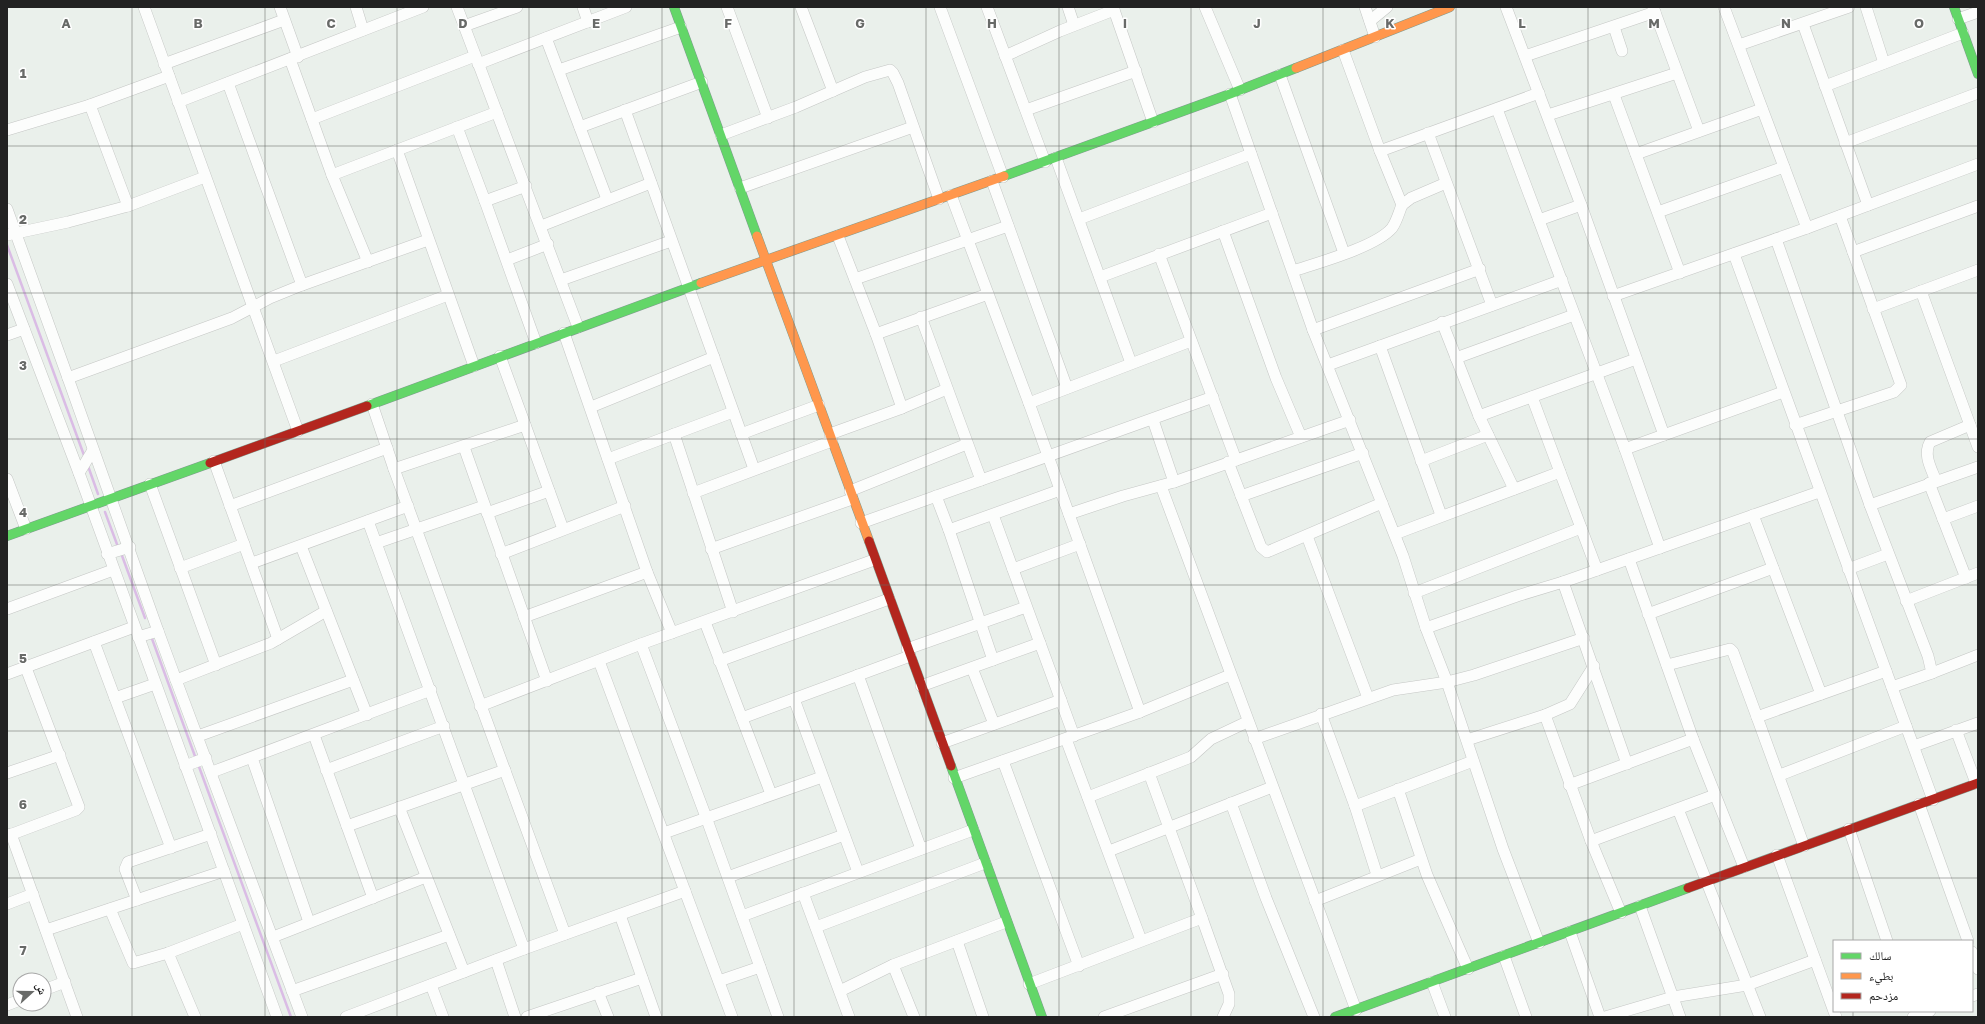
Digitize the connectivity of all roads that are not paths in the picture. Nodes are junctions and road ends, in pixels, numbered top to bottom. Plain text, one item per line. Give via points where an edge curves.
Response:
1 (280, 7) edge
2 (356, 7) edge
3 (423, 7) edge
4 (457, 7) edge
5 (517, 7) edge
6 (583, 7) edge
7 (626, 7) edge
8 (674, 7) edge
9 (727, 7) edge
10 (801, 7) edge
11 (940, 7) edge
12 (987, 7) edge
13 (1068, 7) edge
14 (1205, 7) edge
15 (1366, 7) edge
16 (1387, 7) edge
17 (1450, 7) edge
18 (1506, 7) edge
19 (1724, 7) edge
20 (1849, 7) edge
21 (1866, 7) edge
22 (1954, 7) edge
23 (146, 8) edge
24 (1114, 8) edge
25 (1654, 10) edge
26 (1978, 12) edge
27 (1958, 19) junction
28 (284, 20) junction
29 (1370, 21) junction
30 (588, 22) junction
31 (1803, 24) junction
32 (1074, 25) junction
33 (464, 26) junction
34 (681, 27) junction
35 (1614, 27) junction
36 (364, 30) junction
37 (1963, 33) junction
38 (1375, 37) junction
39 (546, 38) junction
40 (1738, 45) junction
41 (1343, 50) junction
42 (1622, 51) dead end
43 (1005, 56) junction
44 (1526, 56) junction
45 (294, 58) junction
46 (477, 60) junction
47 (1884, 63) junction
48 (164, 64) junction
49 (559, 70) junction
50 (1136, 72) junction
51 (1677, 73) junction
52 (1978, 74) edge
53 (1280, 75) junction
54 (168, 76) junction
55 (702, 82) junction
56 (228, 83) junction
57 (1825, 86) junction
58 (833, 91) junction
59 (1235, 92) junction
60 (1540, 93) junction
61 (1978, 93) edge
62 (1614, 95) junction
63 (178, 102) junction
64 (90, 105) junction
65 (1497, 109) junction
66 (1762, 109) junction
67 (625, 110) junction
68 (1026, 110) junction
69 (497, 112) junction
70 (1548, 115) junction
71 (768, 118) junction
72 (312, 119) junction
73 (1153, 122) junction
74 (457, 127) junction
75 (580, 127) junction
76 (913, 127) junction
77 (7, 130) edge
78 (1699, 131) junction
79 (1428, 133) junction
80 (721, 135) junction
81 (1845, 143) junction
82 (398, 150) junction
83 (1380, 151) junction
84 (1251, 154) junction
85 (1636, 154) junction
86 (1056, 158) junction
87 (1045, 162) junction
88 (1978, 164) edge
89 (1784, 167) junction
90 (332, 175) junction
91 (205, 177) junction
92 (1003, 177) junction
93 (992, 181) junction
94 (1446, 182) junction
95 (651, 183) junction
96 (526, 186) junction
97 (740, 188) junction
98 (951, 195) junction
99 (607, 199) junction
100 (939, 199) junction
101 (486, 201) junction
102 (1402, 205) junction
103 (1581, 205) junction
104 (1868, 205) junction
105 (128, 206) junction
106 (1978, 206) edge
107 (7, 209) edge
108 (1658, 212) junction
109 (1272, 213) junction
110 (1840, 216) junction
111 (1079, 219) junction
112 (1539, 220) junction
113 (541, 226) junction
114 (1008, 226) junction
115 (1808, 228) junction
116 (1223, 231) junction
117 (11, 234) edge
118 (838, 236) junction
119 (967, 239) junction
120 (1776, 239) junction
121 (428, 240) junction
122 (672, 241) junction
123 (548, 244) junction
124 (1853, 252) junction
125 (1344, 253) junction
126 (1159, 254) junction
127 (1734, 254) junction
128 (507, 260) junction
129 (765, 260) junction
130 (368, 262) junction
131 (1480, 269) junction
132 (1978, 270) edge
133 (1292, 271) junction
134 (1680, 273) junction
135 (1100, 277) junction
136 (855, 279) junction
137 (561, 280) junction
138 (1562, 280) junction
139 (7, 284) edge
140 (302, 285) junction
141 (690, 287) junction
142 (1921, 291) junction
143 (448, 294) junction
144 (988, 294) junction
145 (1613, 296) junction
146 (1492, 305) junction
147 (253, 308) junction
148 (1873, 309) junction
149 (1574, 315) junction
150 (921, 317) junction
151 (1442, 322) junction
152 (578, 328) junction
153 (24, 329) junction
154 (1313, 330) junction
155 (564, 333) junction
156 (876, 334) junction
157 (7, 335) edge
158 (1191, 341) junction
159 (536, 343) junction
160 (1380, 346) junction
161 (500, 356) junction
162 (714, 357) junction
163 (1456, 358) junction
164 (1636, 359) junction
165 (274, 361) junction
166 (1131, 363) junction
167 (1328, 365) junction
168 (474, 366) junction
169 (1597, 374) junction
170 (68, 378) junction
171 (1067, 388) junction
172 (947, 389) junction
173 (1783, 392) junction
174 (1213, 397) junction
175 (1532, 397) junction
176 (1030, 403) junction
177 (372, 404) junction
178 (818, 405) junction
179 (591, 407) junction
180 (902, 408) junction
181 (1836, 411) junction
182 (733, 412) junction
183 (1479, 416) junction
184 (1153, 420) junction
185 (1350, 420) junction
186 (525, 425) junction
187 (1795, 425) junction
188 (1970, 425) junction
189 (298, 431) junction
190 (674, 434) junction
191 (741, 434) junction
192 (1488, 435) junction
193 (1664, 435) junction
194 (1301, 437) junction
195 (831, 438) junction
196 (967, 444) junction
197 (464, 447) junction
198 (1978, 447) edge
199 (387, 448) junction
200 (1625, 449) junction
201 (93, 450) junction
202 (1363, 453) junction
203 (1048, 457) junction
204 (608, 459) junction
205 (214, 460) junction
206 (1232, 461) junction
207 (1421, 461) junction
208 (1978, 466) edge
209 (754, 469) junction
210 (394, 470) junction
211 (1560, 472) junction
212 (79, 473) junction
213 (981, 480) junction
214 (7, 481) edge
215 (1174, 482) junction
216 (1933, 482) junction
217 (150, 484) junction
218 (1161, 486) junction
219 (1514, 489) junction
220 (1060, 490) junction
221 (549, 491) junction
222 (1819, 492) junction
223 (693, 493) junction
224 (851, 495) junction
225 (936, 496) junction
226 (1241, 496) junction
227 (112, 498) junction
228 (1382, 503) junction
229 (90, 505) junction
230 (1870, 505) junction
231 (230, 506) junction
232 (408, 506) junction
233 (624, 506) junction
234 (1978, 506) edge
235 (485, 510) junction
236 (1069, 514) junction
237 (993, 515) junction
238 (1441, 515) junction
239 (1753, 515) junction
240 (1943, 519) junction
241 (368, 521) junction
242 (861, 523) junction
243 (1581, 528) junction
244 (26, 529) junction
245 (417, 529) junction
246 (563, 529) junction
247 (950, 530) junction
248 (1395, 534) junction
249 (7, 536) edge
250 (1307, 536) junction
251 (376, 543) junction
252 (244, 544) junction
253 (1080, 544) junction
254 (301, 546) junction
255 (130, 547) junction
256 (1660, 548) junction
257 (711, 549) junction
258 (107, 554) junction
259 (501, 554) junction
260 (1888, 554) junction
261 (1629, 559) junction
262 (874, 560) junction
263 (252, 563) junction
264 (180, 568) junction
265 (1773, 568) junction
266 (1848, 569) junction
267 (113, 570) junction
268 (1012, 570) junction
269 (1597, 570) junction
270 (647, 572) junction
271 (1978, 573) edge
272 (1966, 578) junction
273 (1563, 582) junction
274 (1414, 593) junction
275 (889, 599) junction
276 (1906, 601) junction
277 (1026, 607) junction
278 (7, 609) edge
279 (326, 611) junction
280 (733, 612) junction
281 (1648, 614) junction
282 (524, 617) junction
283 (705, 622) junction
284 (981, 623) junction
285 (1426, 628) junction
286 (158, 631) junction
287 (136, 632) junction
288 (672, 633) junction
289 (1584, 638) junction
290 (278, 639) junction
291 (94, 642) junction
292 (641, 644) junction
293 (1040, 644) junction
294 (909, 652) junction
295 (1978, 655) edge
296 (994, 660) junction
297 (599, 661) junction
298 (719, 661) junction
299 (216, 665) junction
300 (1667, 665) junction
301 (1594, 666) junction
302 (26, 668) junction
303 (972, 668) junction
304 (1886, 671) junction
305 (1932, 673) junction
306 (7, 674) edge
307 (858, 675) junction
308 (1230, 675) junction
309 (176, 680) junction
310 (353, 680) junction
311 (547, 681) junction
312 (1447, 682) junction
313 (155, 684) junction
314 (921, 686) junction
315 (1892, 687) junction
316 (431, 690) junction
317 (1821, 694) junction
318 (115, 698) junction
319 (1368, 698) junction
320 (794, 699) junction
321 (1061, 700) junction
322 (480, 706) junction
323 (1140, 712) junction
324 (1321, 714) junction
325 (366, 715) junction
326 (1545, 715) junction
327 (1757, 717) junction
328 (742, 718) junction
329 (1247, 722) junction
330 (1978, 722) edge
331 (994, 724) junction
332 (444, 726) junction
333 (1906, 726) junction
334 (1956, 730) junction
335 (314, 735) junction
336 (198, 736) junction
337 (1070, 738) junction
338 (1254, 738) junction
339 (1693, 739) junction
340 (1467, 740) junction
341 (942, 742) junction
342 (1914, 746) junction
343 (60, 755) junction
344 (206, 758) junction
345 (252, 758) junction
346 (1003, 761) junction
347 (1473, 761) junction
348 (1627, 764) junction
349 (186, 766) junction
350 (326, 770) junction
351 (505, 770) junction
352 (212, 772) junction
353 (7, 773) edge
354 (1149, 773) junction
355 (1780, 775) junction
356 (822, 777) junction
357 (954, 778) junction
358 (1977, 783) edge
359 (465, 784) junction
360 (1569, 785) junction
361 (1272, 787) junction
362 (1398, 789) junction
363 (771, 794) junction
364 (1715, 795) junction
365 (1088, 797) junction
366 (1933, 800) junction
367 (1231, 803) junction
368 (1919, 804) junction
369 (1355, 806) junction
370 (399, 807) junction
371 (1678, 809) junction
372 (706, 817) junction
373 (347, 826) junction
374 (1170, 827) junction
375 (973, 830) junction
376 (1849, 830) junction
377 (664, 833) junction
378 (211, 834) junction
379 (9, 835) edge
380 (844, 835) junction
381 (1591, 841) junction
382 (1804, 846) junction
383 (170, 848) junction
384 (920, 849) junction
385 (1108, 851) junction
386 (1777, 855) junction
387 (1421, 859) junction
388 (985, 863) junction
389 (1744, 867) junction
390 (224, 871) junction
391 (858, 872) junction
392 (1377, 875) junction
393 (426, 877) junction
394 (728, 877) junction
395 (1706, 881) junction
396 (686, 891) junction
397 (803, 893) junction
398 (33, 894) junction
399 (373, 898) junction
400 (137, 900) junction
401 (1315, 901) junction
402 (7, 904) edge
403 (1640, 906) junction
404 (110, 909) junction
405 (1621, 913) junction
406 (620, 916) junction
407 (742, 916) junction
408 (1202, 918) junction
409 (309, 922) junction
410 (1006, 922) junction
411 (244, 924) junction
412 (816, 927) junction
413 (46, 930) junction
414 (1570, 932) junction
415 (565, 934) junction
416 (449, 935) junction
417 (273, 937) junction
418 (1971, 939) edge
419 (1141, 940) junction
420 (1887, 940) edge
421 (957, 941) junction
422 (1539, 943) junction
423 (524, 949) junction
424 (168, 953) junction
425 (1973, 955) edge
426 (1504, 956) junction
427 (496, 960) junction
428 (1815, 960) junction
429 (893, 965) junction
430 (1079, 966) junction
431 (760, 967) junction
432 (1468, 969) junction
433 (1978, 969) edge
434 (464, 972) junction
435 (1223, 974) junction
436 (642, 978) junction
437 (719, 981) junction
438 (65, 982) junction
439 (1432, 982) junction
440 (1029, 984) junction
441 (431, 985) junction
442 (1747, 985) junction
443 (52, 987) edge
444 (292, 991) junction
445 (840, 991) junction
446 (598, 992) junction
447 (1672, 997) junction
448 (1833, 1009) edge
449 (1361, 1012) edge
450 (1927, 1012) edge
451 (77, 1017) edge
452 (195, 1017) edge
453 (277, 1017) edge
454 (302, 1017) edge
455 (346, 1017) edge
456 (443, 1017) edge
457 (516, 1017) edge
458 (527, 1017) edge
459 (608, 1017) edge
460 (656, 1017) edge
461 (732, 1017) edge
462 (778, 1017) edge
463 (849, 1017) edge
464 (914, 1017) edge
465 (984, 1017) edge
466 (1042, 1017) edge
467 (1104, 1017) edge
468 (1223, 1017) edge
469 (1314, 1017) edge
470 (1335, 1017) edge
471 (1445, 1017) edge
472 (1526, 1017) edge
473 (1600, 1017) edge
474 (1605, 1017) edge
475 (1680, 1017) edge
476 (1760, 1017) edge
477 (1914, 1017) edge

1 - 28 street
2 - 36 street
3 - 36 street
4 - 33 street
5 - 33 street
6 - 30 street
7 - 30 street
8 - 34 main road
9 - 71 street
10 - 58 street
11 - 92 street
12 - 43 street
13 - 32 street
14 - 59 street
15 - 29 street
16 - 29 street
17 - 38 main road
18 - 44 street
19 - 40 street
20 - 31 street
21 - 47 street
22 - 27 main road
23 - 48 street
24 - 32 street
24 - 50 street
25 - 35 street
25 - 51 street
26 - 27 street
27 - 37 main road
28 - 45 street
28 - 48 street
29 - 38 street
30 - 39 street
31 - 40 street
31 - 57 street
32 - 43 street
33 - 46 street
34 - 49 street
34 - 55 main road
35 - 42 street
35 - 44 street
36 - 45 street
37 - 47 street
37 - 52 main road
38 - 41 main road
39 - 46 street
39 - 49 street
40 - 66 street
41 - 53 main road
41 - 83 street
43 - 68 street
44 - 60 street
45 - 56 street
45 - 72 street
46 - 69 street
46 - 72 street
47 - 57 street
48 - 54 street
49 - 75 street
50 - 68 street
50 - 73 street
51 - 62 street
51 - 78 street
53 - 59 main road
53 - 125 street
54 - 63 street
54 - 64 street
55 - 67 street
55 - 80 main road
56 - 63 street
56 - 140 street
57 - 81 street
58 - 71 street
58 - 76 street via 890,70 898,83
59 - 73 main road
59 - 84 street
60 - 65 street
60 - 70 street
61 - 81 street
62 - 70 street
62 - 85 street
63 - 91 street
64 - 77 street
64 - 105 street
65 - 79 street
65 - 112 street
66 - 78 street
66 - 89 street
67 - 75 street
67 - 95 street
68 - 87 street
69 - 74 street
69 - 96 street
70 - 103 street
71 - 80 street
72 - 90 street
73 - 86 main road
74 - 82 street
74 - 101 street
75 - 99 street
76 - 97 street
76 - 100 street
78 - 85 street
79 - 83 street
79 - 94 street
80 - 97 main road
81 - 104 street
82 - 90 street
82 - 121 street
83 - 102 street
84 - 109 street
84 - 111 street
85 - 108 street
86 - 87 main road
86 - 111 street
87 - 92 main road
88 - 104 street
89 - 108 street
89 - 115 street
90 - 130 street
91 - 105 street
91 - 147 street
92 - 93 main road
93 - 98 main road
93 - 114 street
94 - 102 street via 1411,198
94 - 131 street
95 - 99 street
95 - 122 street
96 - 101 street
96 - 113 street
97 - 129 main road
98 - 100 main road
98 - 119 street
99 - 113 street
100 - 118 main road
101 - 128 street
102 - 125 street via 1395,224 1386,234
103 - 112 street
103 - 145 street
104 - 110 street
105 - 117 street
106 - 124 street
107 - 117 street
108 - 134 street
109 - 116 street
109 - 133 street
110 - 115 street
110 - 124 street
111 - 135 street
112 - 138 street
113 - 123 street
114 - 119 street
114 - 171 street
115 - 120 street
116 - 126 street
116 - 194 street via 1276,378
117 - 170 street
118 - 129 main road
118 - 136 street
119 - 136 street
119 - 144 street
120 - 127 street
120 - 181 street
121 - 130 street
121 - 143 street
122 - 137 street
122 - 141 street
123 - 128 street
123 - 137 street
124 - 148 street
125 - 133 street
126 - 135 street
126 - 158 street
127 - 134 street
127 - 173 street
128 - 159 street
129 - 141 main road
129 - 178 main road
130 - 140 street
131 - 146 street
131 - 154 street
132 - 142 street
133 - 154 street
134 - 145 street
135 - 166 street
136 - 156 street
137 - 152 street
138 - 146 street
138 - 149 street
139 - 153 street
140 - 147 street
141 - 152 main road
141 - 162 street
142 - 148 street
142 - 188 street
143 - 165 street
143 - 168 street
144 - 150 street
144 - 176 street
145 - 164 street
146 - 151 street
147 - 165 street
147 - 170 street
148 - 181 street via 1901,385 1894,392
149 - 163 street
149 - 169 street
150 - 156 street
150 - 172 street
151 - 160 street
151 - 163 street
152 - 155 main road
153 - 157 street
153 - 212 street
154 - 167 street
155 - 159 main road
155 - 179 street
156 - 180 street
158 - 166 street
158 - 174 street
159 - 161 main road
160 - 167 street
160 - 207 street
161 - 168 main road
161 - 186 street
162 - 179 street
162 - 182 street
163 - 183 street
164 - 169 street
164 - 193 street
165 - 189 street
166 - 171 street
167 - 185 street
168 - 177 main road
169 - 175 street
169 - 200 street
170 - 201 street
171 - 176 street
172 - 180 street
172 - 196 street
173 - 187 street
173 - 193 street
174 - 184 street
174 - 206 street
175 - 183 street
175 - 211 street
176 - 203 street
177 - 189 main road
177 - 199 street
178 - 191 street
178 - 195 main road
179 - 204 street
180 - 195 street
181 - 187 street
181 - 230 street
182 - 190 street
182 - 191 street
183 - 192 street
184 - 203 street
184 - 215 street
185 - 194 street
185 - 202 street
186 - 197 street
186 - 221 street
187 - 222 street
188 - 198 street
188 - 216 street via 1930,442 1927,455
189 - 205 main road
190 - 204 street
190 - 223 street
191 - 209 street
192 - 207 street
192 - 219 street
193 - 200 street
194 - 206 street
195 - 209 street
195 - 224 main road
196 - 213 street
196 - 224 street
197 - 210 street
197 - 235 street
199 - 210 street
199 - 231 street
200 - 256 street
201 - 212 street
201 - 227 street
202 - 226 street
202 - 228 street
203 - 213 street
203 - 220 street
204 - 233 street
205 - 217 main road
205 - 231 street
206 - 215 street
206 - 226 street
207 - 238 street
208 - 216 street
209 - 223 street
210 - 232 street
211 - 219 street
211 - 243 street
212 - 229 street
213 - 225 street
214 - 244 street
215 - 218 street
216 - 230 street
216 - 240 street
217 - 227 main road
217 - 264 street
218 - 236 street
218 - 308 street
219 - 238 street
220 - 236 street
220 - 237 street
221 - 235 street
221 - 246 street
222 - 239 street
222 - 266 street
223 - 257 street
224 - 242 main road
224 - 257 street
225 - 242 street
225 - 247 street
226 - 250 street via 1264,551 1272,552
227 - 229 main road
227 - 255 street
228 - 248 street
228 - 250 street
229 - 244 main road
229 - 258 street
230 - 260 street
231 - 252 street
232 - 241 street
232 - 245 street
233 - 246 street
233 - 270 street
234 - 240 street
235 - 245 street
235 - 259 street
236 - 253 street
237 - 247 street
237 - 268 street
238 - 248 street
239 - 256 street
239 - 265 street
240 - 272 street
241 - 251 street
241 - 254 street
242 - 262 main road
243 - 269 street
243 - 274 street
244 - 249 main road
245 - 251 street
245 - 322 street
246 - 259 street
247 - 284 street
248 - 274 street
250 - 319 street
251 - 316 street
252 - 263 street
252 - 264 street
253 - 268 street
253 - 323 street
254 - 263 street
254 - 279 street
255 - 258 street
255 - 286 street
256 - 261 street
257 - 280 street
258 - 267 street
259 - 282 street
260 - 266 street
260 - 276 street
261 - 269 street
261 - 281 street
262 - 275 main road
262 - 280 street
263 - 290 street
264 - 299 street
265 - 281 street
265 - 317 street
266 - 304 street
267 - 278 street
267 - 287 street
268 - 277 street
269 - 273 street
270 - 282 street
270 - 288 street
271 - 272 street
272 - 276 street
273 - 285 street
273 - 289 street
274 - 285 street
275 - 294 main road
275 - 298 street
276 - 305 street via 1928,656
277 - 284 street
277 - 293 street
279 - 290 street
279 - 310 street
280 - 283 street
281 - 300 street
282 - 311 street
283 - 288 street
283 - 298 street
284 - 294 street
284 - 296 street
285 - 312 street
286 - 287 street
286 - 309 street
287 - 291 street
287 - 313 street
288 - 292 street
289 - 301 street
289 - 312 street
290 - 299 street
291 - 302 street
291 - 318 street
292 - 297 street
292 - 372 street
293 - 296 street
293 - 321 street
294 - 307 street
294 - 314 main road
295 - 305 street
296 - 303 street
297 - 311 street
297 - 377 street
298 - 328 street
299 - 309 street
300 - 327 street via 1730,649
300 - 339 street
301 - 326 street via 1570,704
301 - 348 street
302 - 306 street
302 - 343 street
303 - 314 street
303 - 331 street
304 - 315 street
304 - 317 street
305 - 315 street
307 - 320 street
307 - 384 street
308 - 323 street
308 - 329 street
309 - 336 street
310 - 325 street
310 - 336 street
311 - 322 street
312 - 319 street via 1408,687
312 - 340 street
313 - 318 street
313 - 349 street
314 - 341 main road
315 - 333 street
316 - 325 street
316 - 332 street
317 - 327 street
318 - 383 street
319 - 324 street
320 - 328 street
320 - 356 street
321 - 331 street
321 - 337 street
322 - 351 street
323 - 337 street
324 - 338 street
324 - 369 street
325 - 335 street
326 - 340 street
326 - 360 street
327 - 355 street
328 - 363 street
329 - 338 street
329 - 354 street via 1211,739 1190,757
330 - 334 street
331 - 341 street
332 - 350 street
332 - 359 street
333 - 342 street
333 - 355 street
334 - 342 street
334 - 358 street
335 - 345 street
335 - 350 street
336 - 344 street
337 - 346 street
337 - 365 street
338 - 361 street
339 - 348 street
339 - 364 street
340 - 347 street
341 - 357 main road
342 - 366 street
343 - 353 street
343 - 379 street via 79,805 78,809
344 - 349 street
344 - 352 street
345 - 352 street
345 - 409 street
346 - 357 street
346 - 430 street
347 - 362 street
347 - 422 street
348 - 360 street
349 - 378 street
350 - 373 street
351 - 359 street
351 - 415 street
352 - 417 street
354 - 365 street
354 - 374 street
355 - 382 street
356 - 363 street
356 - 380 street
357 - 375 main road
358 - 366 main road
359 - 370 street
359 - 423 street
360 - 381 street
361 - 367 street
361 - 401 street
362 - 369 street
362 - 387 street
363 - 372 street
364 - 371 street
364 - 389 street
365 - 385 street
366 - 368 main road
367 - 374 street
367 - 469 street
368 - 376 main road
368 - 418 street
369 - 392 street
370 - 373 street
370 - 393 street
371 - 381 street
371 - 395 street
372 - 377 street
372 - 394 street
373 - 399 street
374 - 385 street
374 - 408 street
375 - 384 street
375 - 388 main road
376 - 382 main road
376 - 420 street
377 - 396 street
378 - 383 street
378 - 390 street
379 - 398 street
380 - 391 street
380 - 394 street
381 - 405 street
382 - 386 main road
383 - 400 street via 126,864 125,869
384 - 391 street
385 - 419 street
386 - 389 main road
386 - 428 street
387 - 392 street
387 - 432 street
388 - 410 main road
388 - 412 street
389 - 395 main road
390 - 400 street
390 - 411 street
391 - 397 street
392 - 401 street
393 - 399 street
393 - 416 street
394 - 407 street
395 - 403 main road
395 - 442 street
396 - 406 street
396 - 437 street
397 - 407 street
397 - 412 street
398 - 402 street
398 - 413 street
399 - 409 street
400 - 404 street
401 - 449 street
403 - 405 main road
403 - 447 street
404 - 413 street
404 - 424 street via 133,963
405 - 414 main road
406 - 415 street
406 - 436 street
407 - 431 street
408 - 419 street
408 - 435 street
409 - 417 street
410 - 421 street
410 - 440 main road
411 - 424 street
411 - 453 street
412 - 445 street
413 - 438 street
414 - 422 main road
414 - 473 street
415 - 423 street
416 - 434 street
416 - 444 street
417 - 444 street
419 - 430 street
421 - 429 street
421 - 465 street
422 - 426 main road
423 - 427 street
424 - 452 street
425 - 433 street
426 - 432 main road
426 - 472 street
427 - 434 street
427 - 457 street
428 - 442 street
428 - 448 street
429 - 445 street
429 - 464 street
430 - 440 street
431 - 437 street
431 - 462 street
432 - 439 main road
434 - 441 street
435 - 467 street
435 - 468 street via 1229,998
436 - 446 street
436 - 460 street
437 - 461 street
438 - 443 street
438 - 451 street
439 - 449 main road
439 - 471 street
440 - 466 main road
441 - 455 street
441 - 456 street
442 - 447 street
442 - 476 street
444 - 454 street
445 - 463 street
446 - 458 street
446 - 459 street
447 - 474 street
447 - 475 street
449 - 470 main road
450 - 477 street

